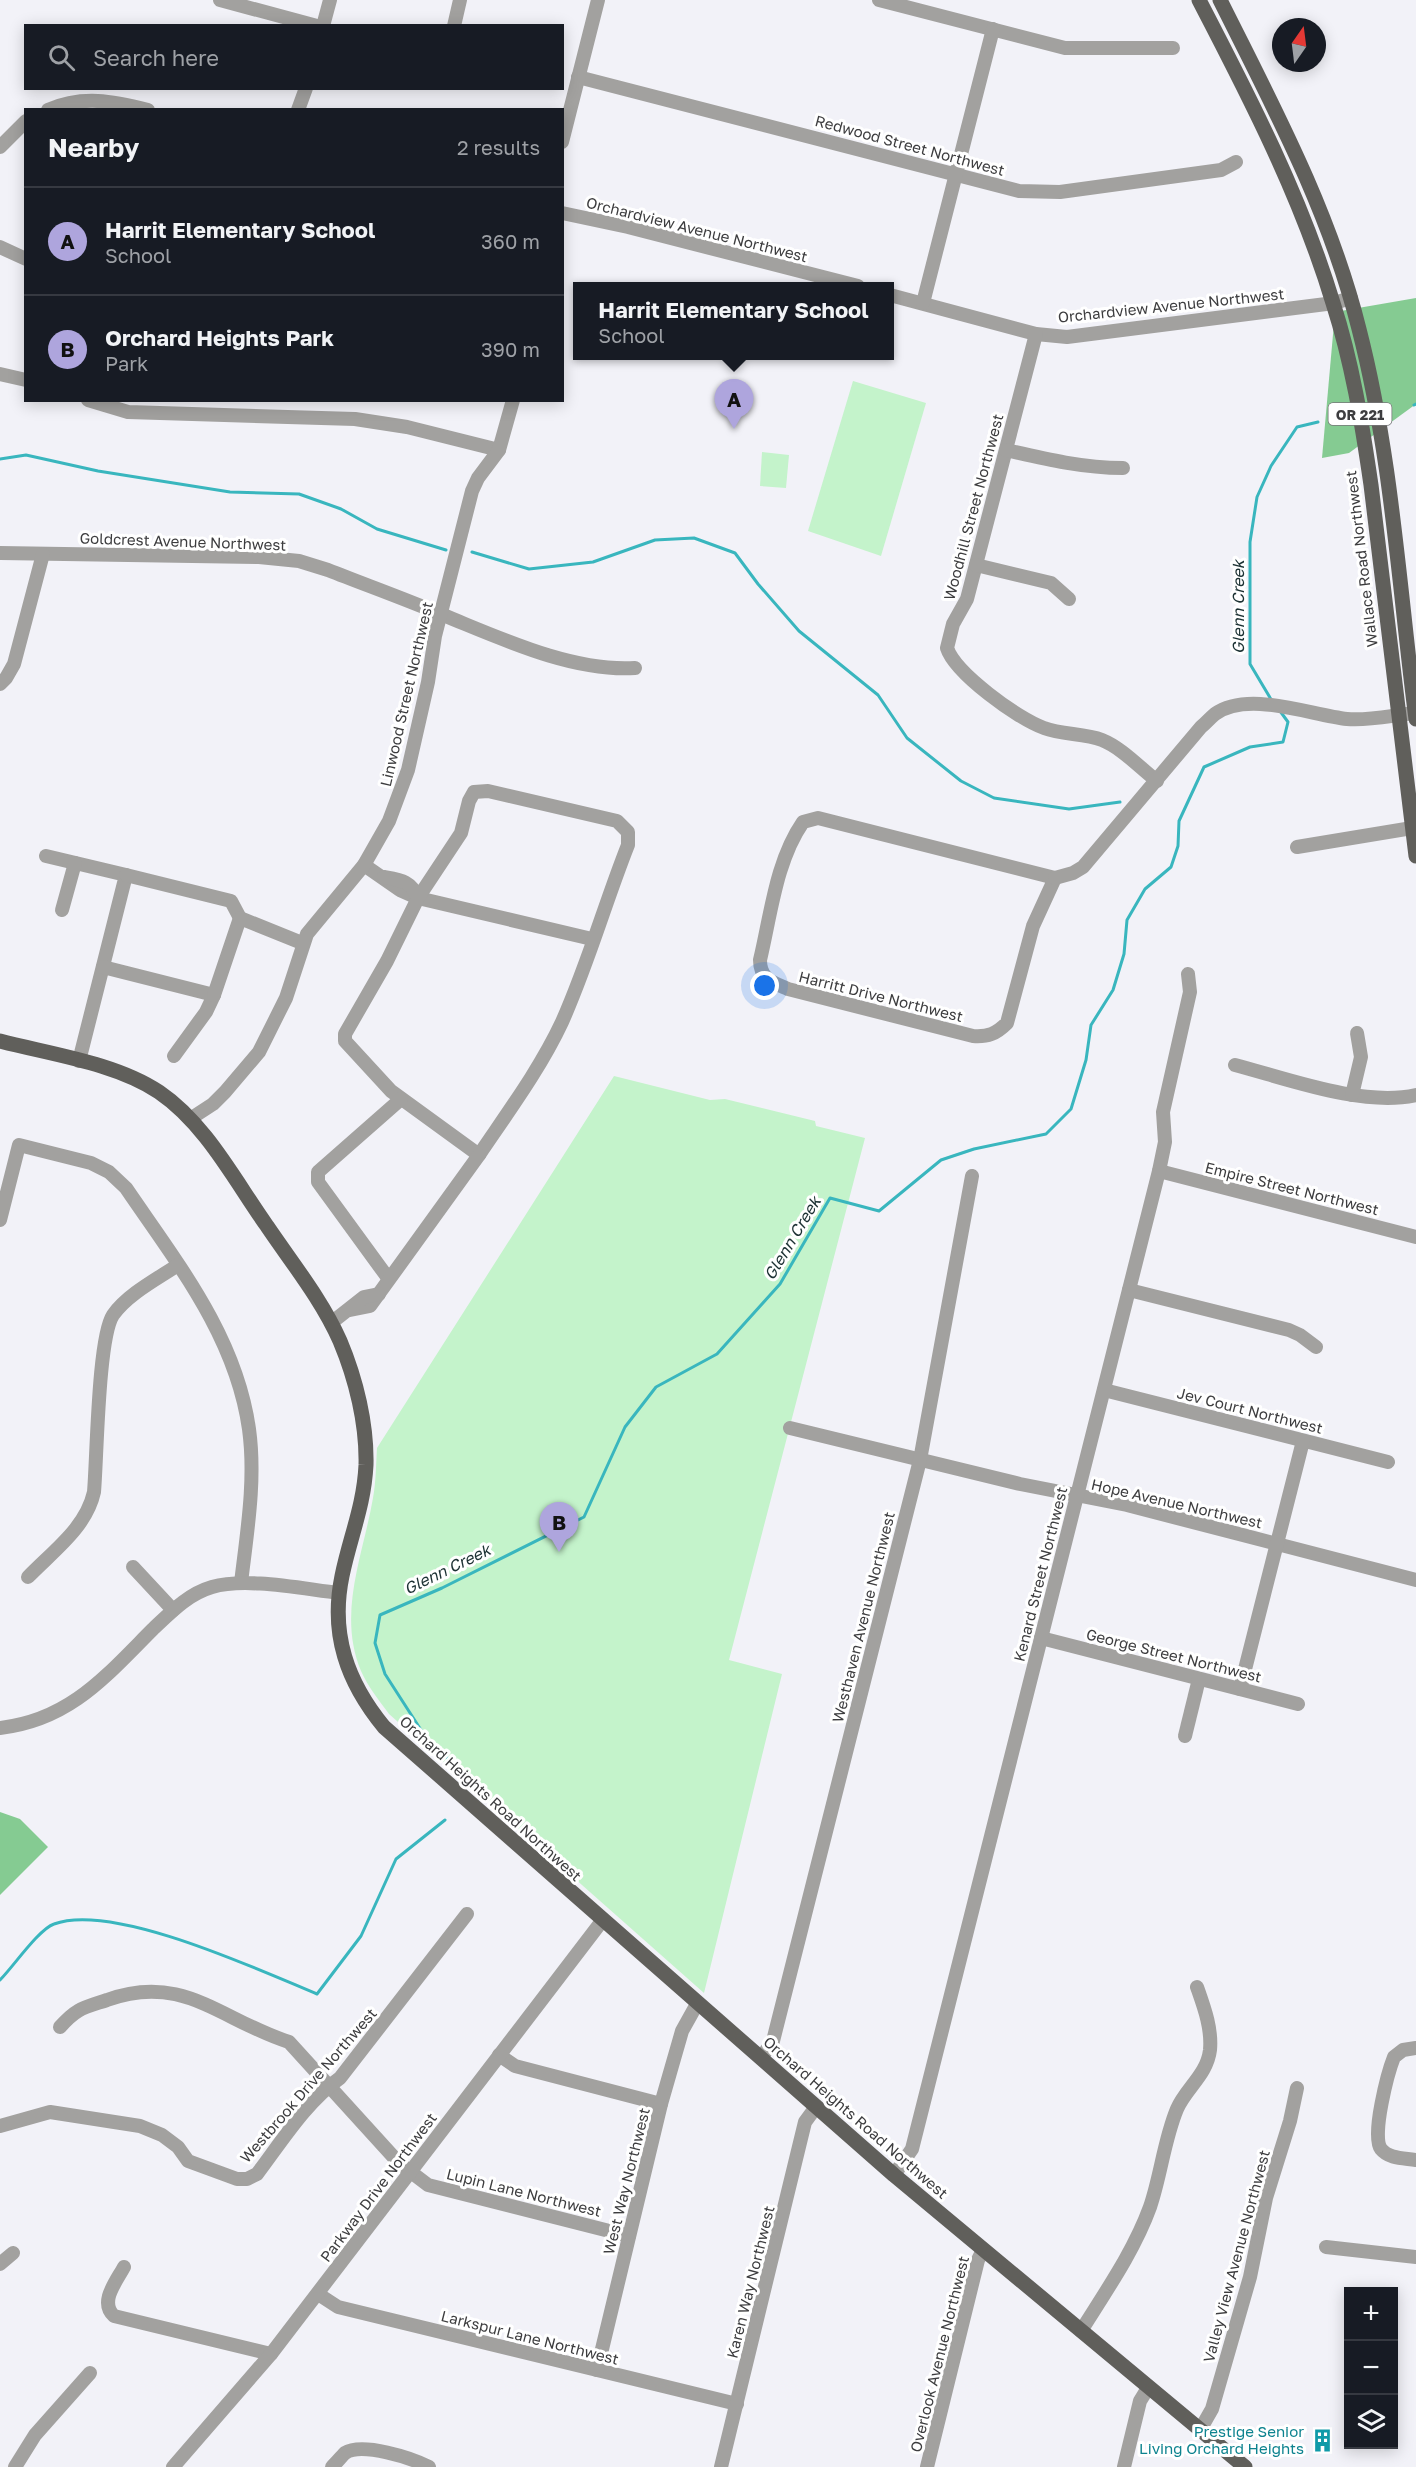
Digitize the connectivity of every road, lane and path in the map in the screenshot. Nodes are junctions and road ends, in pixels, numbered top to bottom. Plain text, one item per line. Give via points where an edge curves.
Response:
1 (220, 0) edge
2 (330, 0) edge
3 (460, 0) edge
4 (598, 0) edge
5 (879, 0) edge
6 (1199, 0) edge
7 (1220, 0) edge
8 (310, 24) edge
9 (324, 24) edge
10 (454, 24) edge
11 (993, 29) junction
12 (1173, 48) dead end
13 (578, 77) junction
14 (305, 90) edge
15 (55, 108) edge
16 (138, 108) edge
17 (299, 108) edge
18 (24, 124) edge
19 (564, 133) edge
20 (0, 147) edge
21 (1236, 162) dead end
22 (957, 174) junction
23 (564, 213) edge
24 (0, 248) edge
25 (24, 259) edge
26 (842, 282) edge
27 (894, 296) edge
28 (1351, 298) junction
29 (923, 303) junction
30 (1334, 303) junction
31 (1036, 334) junction
32 (0, 374) edge
33 (24, 380) edge
34 (95, 402) edge
35 (512, 402) edge
36 (499, 450) junction
37 (1006, 450) junction
38 (1123, 468) dead end
39 (0, 553) edge
40 (43, 554) junction
41 (976, 565) junction
42 (1069, 599) dead end
43 (441, 614) junction
44 (635, 668) dead end
45 (0, 684) edge
46 (1397, 715) junction
47 (1416, 715) edge
48 (1157, 781) junction
49 (1412, 828) junction
50 (1297, 847) dead end
51 (46, 856) dead end
52 (1416, 856) edge
53 (75, 863) junction
54 (364, 865) junction
55 (126, 875) junction
56 (1055, 878) junction
57 (418, 898) junction
58 (62, 910) dead end
59 (240, 918) junction
60 (592, 939) junction
61 (303, 943) junction
62 (103, 967) junction
63 (1188, 974) dead end
64 (214, 995) junction
65 (1357, 1033) dead end
66 (0, 1041) edge
67 (174, 1056) dead end
68 (79, 1062) junction
69 (1235, 1065) dead end
70 (1352, 1095) junction
71 (1416, 1095) edge
72 (401, 1099) junction
73 (190, 1119) junction
74 (479, 1155) junction
75 (1159, 1171) junction
76 (972, 1176) dead end
77 (0, 1220) edge
78 (1416, 1237) edge
79 (178, 1264) junction
80 (388, 1278) junction
81 (1129, 1290) junction
82 (331, 1323) junction
83 (1316, 1347) dead end
84 (1104, 1390) junction
85 (790, 1428) dead end
86 (1303, 1441) junction
87 (920, 1460) junction
88 (1389, 1462) dead end
89 (1077, 1496) junction
90 (1277, 1543) junction
91 (133, 1567) dead end
92 (28, 1577) dead end
93 (1416, 1580) edge
94 (241, 1583) junction
95 (339, 1593) junction
96 (173, 1610) junction
97 (1041, 1638) junction
98 (1199, 1679) junction
99 (1240, 1689) junction
100 (1298, 1704) dead end
101 (0, 1728) edge
102 (1185, 1736) dead end
103 (467, 1914) dead end
104 (602, 1920) junction
105 (1197, 1987) dead end
106 (697, 2004) junction
107 (60, 2027) dead end
108 (1416, 2048) edge
109 (499, 2055) junction
110 (761, 2058) junction
111 (330, 2085) junction
112 (1297, 2088) dead end
113 (661, 2104) junction
114 (816, 2107) junction
115 (0, 2126) edge
116 (1416, 2160) edge
117 (410, 2172) junction
118 (894, 2175) junction
119 (629, 2236) junction
120 (1326, 2247) dead end
121 (983, 2250) junction
122 (13, 2253) dead end
123 (1416, 2257) edge
124 (0, 2264) edge
125 (124, 2267) dead end
126 (318, 2294) junction
127 (1081, 2331) junction
128 (271, 2355) junction
129 (597, 2370) junction
130 (90, 2373) dead end
131 (1148, 2388) junction
132 (737, 2404) junction
133 (1200, 2430) junction
134 (15, 2467) edge
135 (173, 2467) edge
136 (332, 2467) edge
137 (429, 2467) edge
138 (721, 2467) edge
139 (927, 2467) edge
140 (1124, 2467) edge
141 (1245, 2467) edge

1 - 8 street
2 - 9 street
3 - 10 street
4 - 13 street
5 - 11 street
6 - 30 main road, Wallace Road Northwest / OR 221 via 1299,206
7 - 28 main road, OR 221 via 1323,215
11 - 12 street via 1065,48
11 - 22 street
13 - 19 street
13 - 22 street, Redwood Street Northwest
14 - 17 street
15 - 16 street via 81,100
18 - 20 street
21 - 22 street, Redwood Street Northwest via 1221,170 1042,193 1019,191
22 - 29 street
23 - 26 street, Orchardview Avenue Northwest
24 - 25 street
27 - 29 street, Orchardview Avenue Northwest
28 - 30 street, Orchardview Avenue Northwest
28 - 47 main road, OR 221 via 1380,424
29 - 31 street, Orchardview Avenue Northwest
30 - 31 street, Orchardview Avenue Northwest via 1067,337
30 - 46 main road, Wallace Road Northwest / OR 221 via 1362,426
31 - 37 street, Woodhill Street Northwest
32 - 33 street
34 - 36 street via 128,412 382,422
35 - 36 street, Linwood Street Northwest
36 - 43 street, Linwood Street Northwest via 472,491
37 - 38 street via 1094,468
37 - 41 street, Woodhill Street Northwest
39 - 40 street, Goldcrest Avenue Northwest
40 - 43 street, Goldcrest Avenue Northwest via 299,561
40 - 45 street via 14,664
41 - 42 street via 1051,583
41 - 48 street, Woodhill Street Northwest via 967,599 948,637 949,655 958,668 1029,722 1103,740
43 - 44 street, Goldcrest Avenue Northwest via 552,655 592,666
43 - 54 street, Linwood Street Northwest via 408,770 389,821
46 - 47 street
46 - 48 street via 1350,719 1287,707 1233,707 1216,713 1201,727
46 - 49 main road, Wallace Road Northwest / OR 221
48 - 56 street via 1083,867
49 - 50 street
49 - 52 main road, Wallace Road Northwest / OR 221
51 - 53 street
53 - 55 street
53 - 58 street
54 - 57 street
54 - 61 street, Linwood Street Northwest via 313,924
55 - 59 street via 231,901
55 - 62 street
56 - 56 street, Harritt Drive Northwest via 1033,926 1007,1023 988,1037 788,989 766,980 760,970 784,856 803,822 818,818
57 - 60 street
57 - 60 street via 460,833 474,792 488,791 617,821 625,827 628,844
57 - 72 street via 345,1034 345,1041
59 - 61 street
59 - 64 street
60 - 74 street via 552,1041
61 - 73 street, Linwood Street Northwest via 267,1039 225,1092
62 - 64 street
62 - 68 street
63 - 75 street, Kenard Street Northwest via 1190,992 1163,1112 1165,1142
64 - 67 street
65 - 70 street via 1361,1057
66 - 68 main road, Orchard Heights Road Northwest
68 - 73 main road, Orchard Heights Road Northwest via 146,1084
69 - 70 street
70 - 71 street via 1381,1099
72 - 74 street
72 - 80 street via 318,1172 318,1182
73 - 82 main road, Orchard Heights Road Northwest
74 - 80 street
75 - 78 street, Empire Street Northwest
75 - 81 street, Kenard Street Northwest
76 - 87 street, Westhaven Avenue Northwest
77 - 79 street via 19,1145 91,1163 109,1172 126,1188
79 - 92 street via 122,1305 112,1317 104,1343 91,1506 83,1521
79 - 94 street via 207,1308 223,1342 249,1429 251,1496
80 - 82 street via 379,1294 364,1297
81 - 83 street via 1289,1330
81 - 84 street, Kenard Street Northwest
82 - 95 main road, Orchard Heights Road Northwest via 352,1374 366,1464 359,1516
84 - 86 street, Jev Court Northwest
84 - 89 street, Kenard Street Northwest
85 - 87 street, Hope Avenue Northwest
86 - 88 street, Jev Court Northwest
86 - 90 street
87 - 89 street, Hope Avenue Northwest
87 - 110 street, Westhaven Avenue Northwest via 773,2041
89 - 90 street, Hope Avenue Northwest
89 - 97 street, Kenard Street Northwest
90 - 93 street, Hope Avenue Northwest
90 - 99 street
91 - 96 street
94 - 95 street
94 - 96 street via 210,1587
95 - 104 main road, Orchard Heights Road Northwest via 346,1664 372,1713 435,1774
96 - 101 street via 70,1706 28,1724
97 - 98 street, George Street Northwest
97 - 118 street, Kenard Street Northwest via 912,2149
98 - 99 street, George Street Northwest
98 - 102 street
99 - 100 street, George Street Northwest
103 - 111 street, Westbrook Drive Northwest via 375,2035
104 - 106 main road, Orchard Heights Road Northwest
104 - 109 street, Parkway Drive Northwest
105 - 127 street via 1210,2039 1206,2065 1172,2121 1151,2205 1133,2247
106 - 110 main road, Orchard Heights Road Northwest
106 - 113 street, West Way Northwest via 681,2031
107 - 111 street, Lupin Lane Northwest via 74,2011 126,1993 183,1995 289,2042
108 - 116 street via 1398,2052 1394,2057 1381,2111 1378,2145 1388,2154
109 - 113 street via 515,2066
109 - 117 street, Parkway Drive Northwest
110 - 114 main road, Orchard Heights Road Northwest
111 - 115 street, Westbrook Drive Northwest via 305,2110 257,2174 247,2179 188,2161 162,2135 140,2126 50,2112
111 - 117 street, Lupin Lane Northwest
112 - 133 street, Valley View Avenue Northwest via 1212,2409
113 - 119 street, West Way Northwest
114 - 118 main road, Orchard Heights Road Northwest
114 - 132 street, Karen Way Northwest via 805,2122
117 - 119 street, Lupin Lane Northwest via 428,2185
117 - 126 street, Parkway Drive Northwest
118 - 121 main road, Orchard Heights Road Northwest
119 - 129 street, West Way Northwest
120 - 123 street
121 - 127 main road, Orchard Heights Road Northwest
121 - 139 street, Overlook Avenue Northwest
122 - 124 street
125 - 128 street via 107,2300 114,2316
126 - 128 street, Parkway Drive Northwest
126 - 129 street, Larkspur Lane Northwest via 338,2307
127 - 131 main road, Orchard Heights Road Northwest
128 - 135 street, Parkway Drive Northwest
129 - 132 street, Larkspur Lane Northwest
130 - 134 street via 35,2435
131 - 133 main road, Orchard Heights Road Northwest
131 - 140 street via 1140,2401
132 - 138 street, Karen Way Northwest
133 - 141 main road, Orchard Heights Road Northwest
136 - 137 street via 346,2452 358,2449 414,2459

